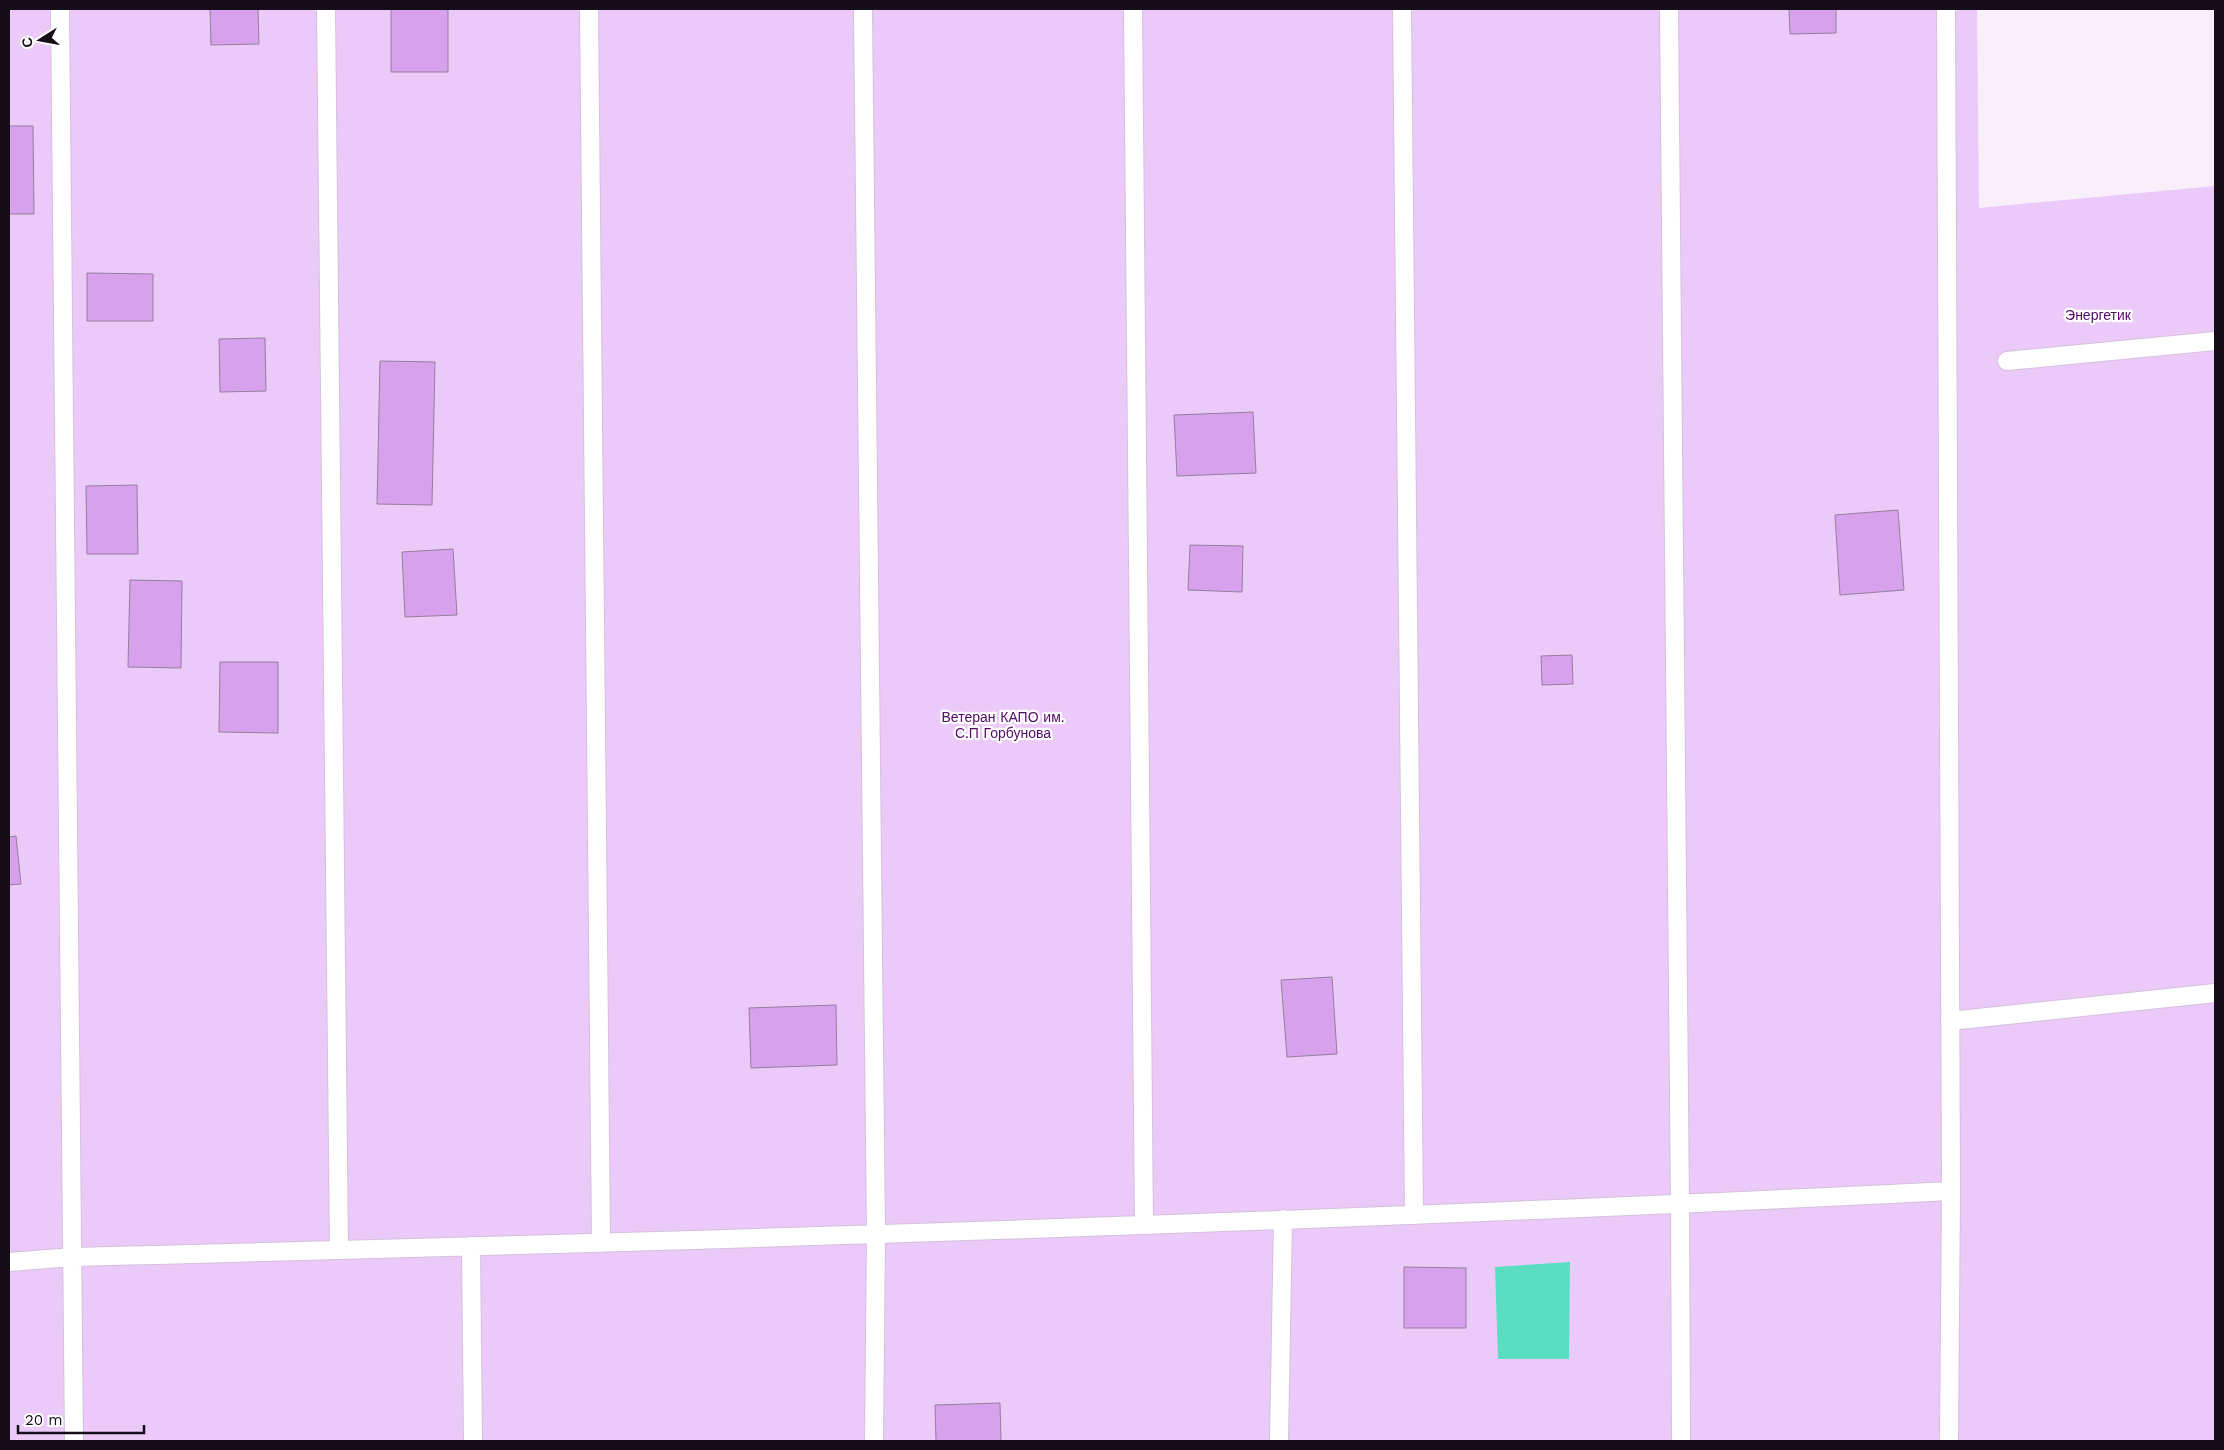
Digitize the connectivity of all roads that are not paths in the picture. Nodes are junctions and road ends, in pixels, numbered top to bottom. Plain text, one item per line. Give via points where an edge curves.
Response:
1 (60, 9) edge
2 (326, 9) edge
3 (589, 9) edge
4 (863, 9) edge
5 (1133, 9) edge
6 (1402, 9) edge
7 (1669, 9) edge
8 (1946, 9) edge
9 (2215, 341) edge
10 (2007, 361) dead end
11 (2215, 993) edge
12 (1950, 1021) junction
13 (1951, 1191) junction
14 (1680, 1205) junction
15 (1414, 1215) junction
16 (1283, 1220) junction
17 (1144, 1225) junction
18 (876, 1235) junction
19 (601, 1243) junction
20 (471, 1246) junction
21 (339, 1250) junction
22 (73, 1257) junction
23 (9, 1262) edge
24 (74, 1441) edge
25 (473, 1441) edge
26 (874, 1441) edge
27 (1278, 1441) edge
28 (1681, 1441) edge
29 (1949, 1441) edge

1 - 22 lane
2 - 21 lane
3 - 19 lane
4 - 18 lane
5 - 17 lane
6 - 15 lane
7 - 14 lane
8 - 12 lane
9 - 10 lane
11 - 12 lane
12 - 13 lane
13 - 14 lane
13 - 29 lane
14 - 15 lane
14 - 28 lane
15 - 16 lane
16 - 17 lane
16 - 27 lane
17 - 18 lane
18 - 19 lane
18 - 26 lane
19 - 20 lane
20 - 21 lane
20 - 25 lane
21 - 22 lane
22 - 23 lane
22 - 24 lane

